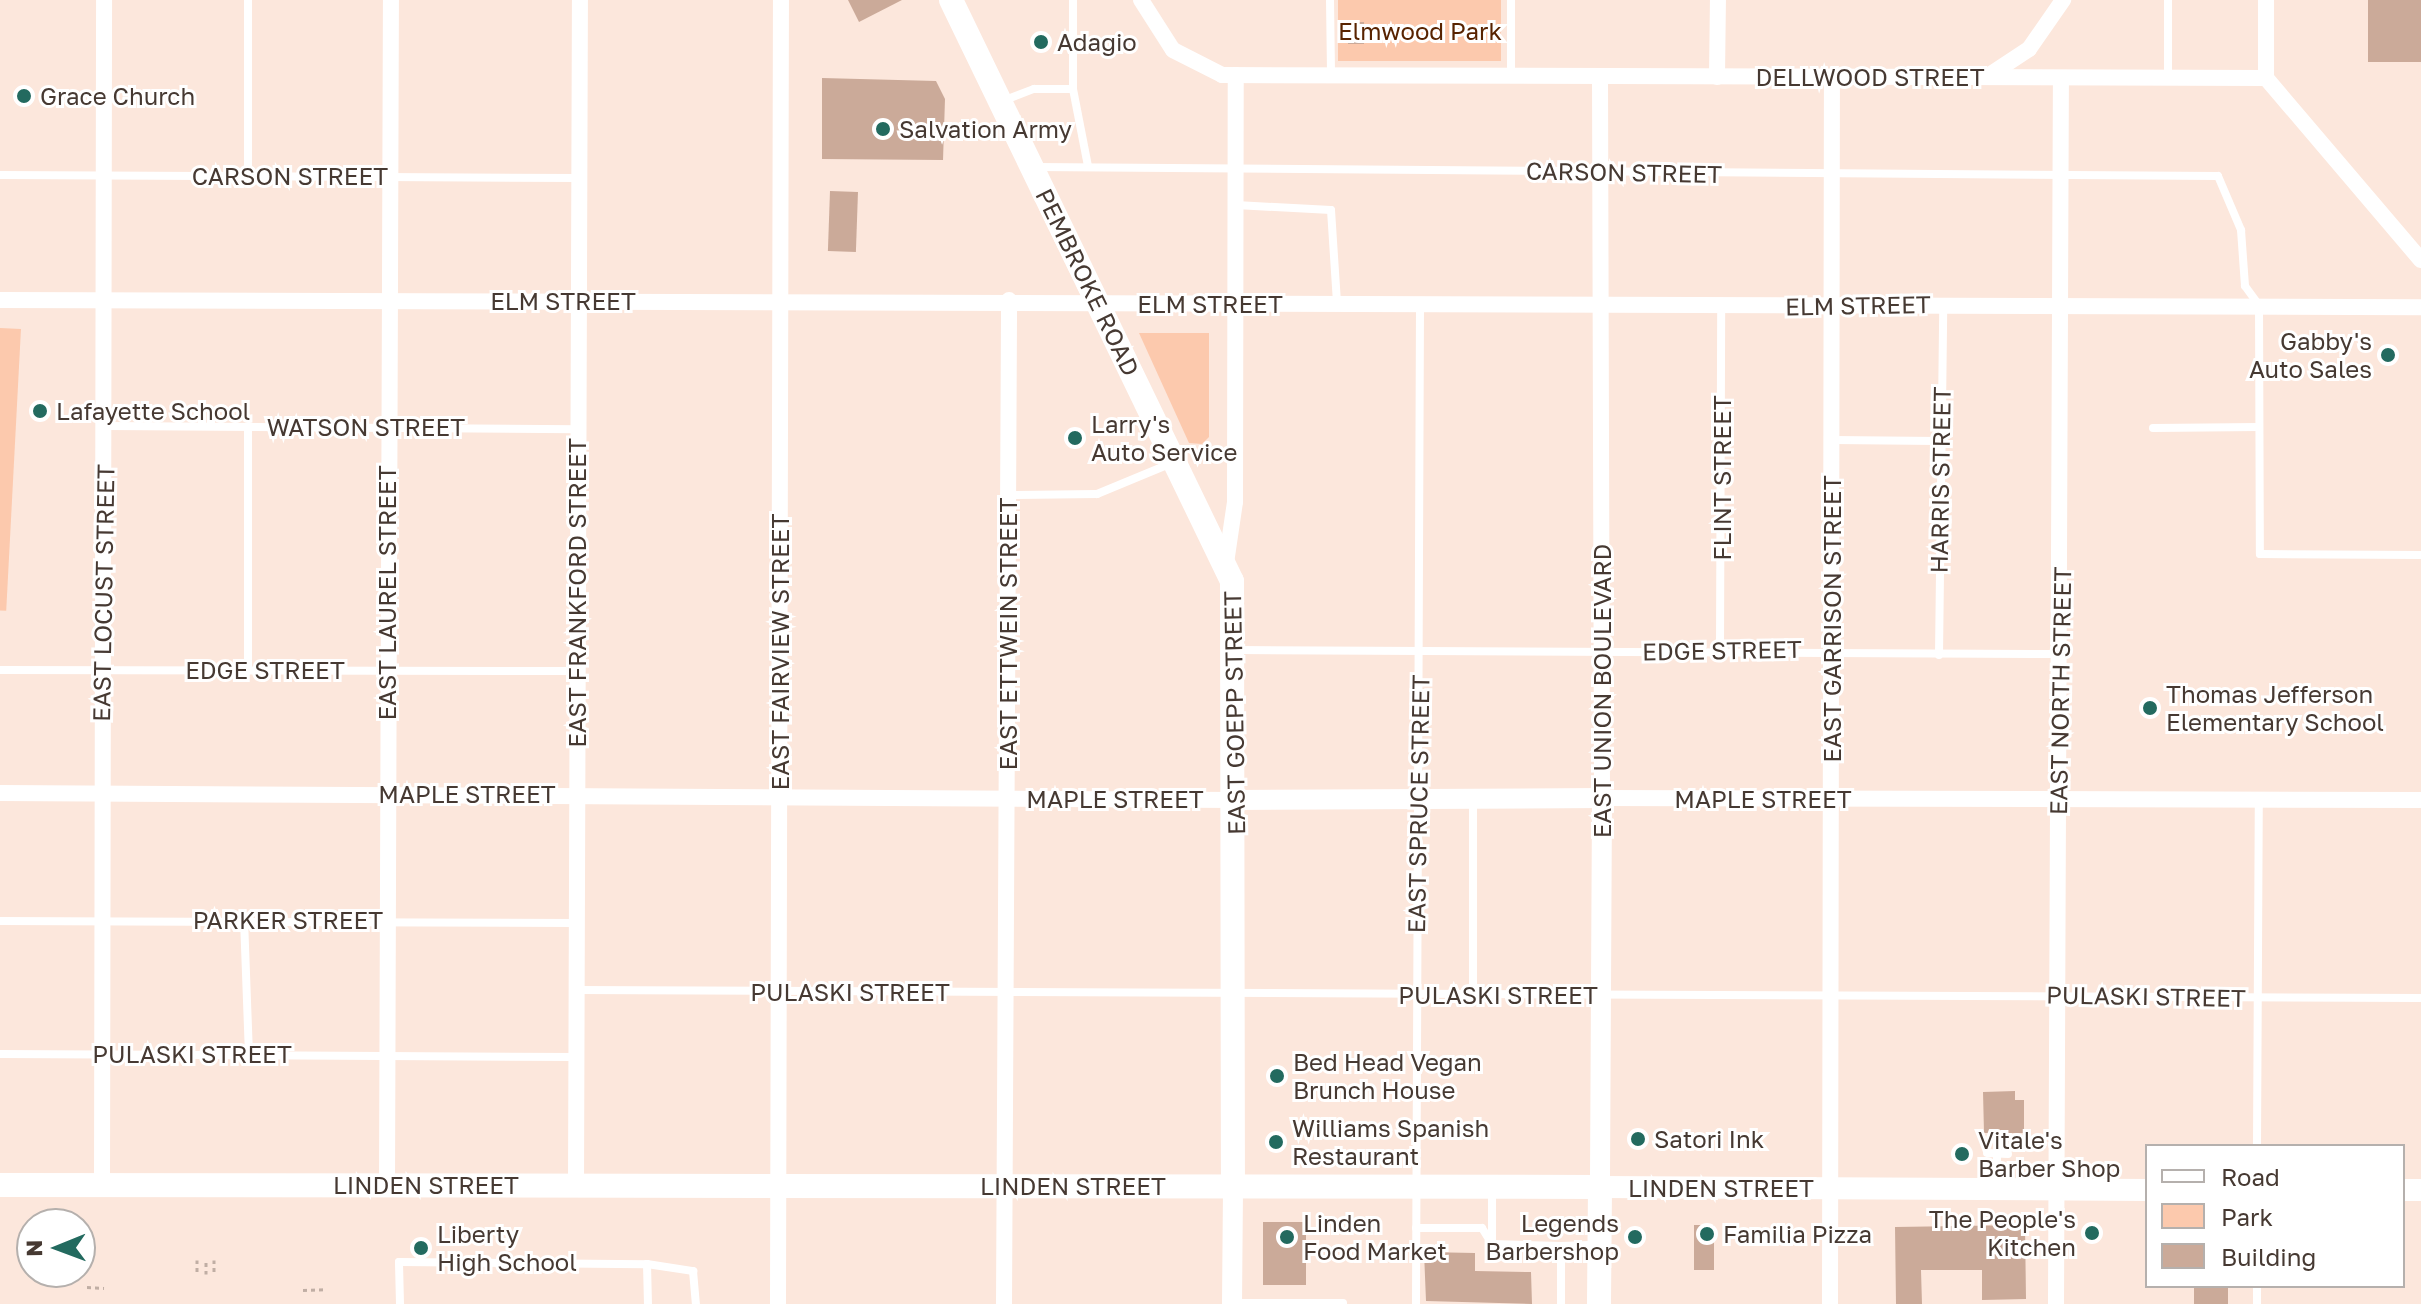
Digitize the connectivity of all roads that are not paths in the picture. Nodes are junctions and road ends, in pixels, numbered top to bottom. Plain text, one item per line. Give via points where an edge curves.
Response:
1 (104, 0) edge
2 (248, 0) edge
3 (391, 0) edge
4 (580, 0) edge
5 (781, 0) edge
6 (951, 0) edge
7 (1073, 0) edge
8 (1141, 0) edge
9 (1330, 0) edge
10 (1511, 0) edge
11 (1718, 0) edge
12 (2063, 0) edge
13 (2168, 0) edge
14 (2266, 0) edge
15 (1236, 75) junction
16 (1511, 75) junction
17 (1331, 76) junction
18 (1600, 77) junction
19 (1717, 77) junction
20 (1986, 77) junction
21 (1832, 78) junction
22 (2061, 78) junction
23 (2168, 78) junction
24 (2266, 78) junction
25 (1073, 89) junction
26 (1000, 102) junction
27 (1088, 166) junction
28 (1031, 167) junction
29 (1236, 167) junction
30 (1601, 173) junction
31 (1833, 174) junction
32 (0, 175) edge
33 (105, 175) junction
34 (248, 175) junction
35 (2062, 175) junction
36 (391, 176) junction
37 (579, 178) junction
38 (1236, 205) junction
39 (2421, 260) edge
40 (0, 300) edge
41 (107, 300) junction
42 (578, 300) junction
43 (1009, 300) junction
44 (390, 301) junction
45 (781, 301) junction
46 (1235, 304) junction
47 (1337, 304) junction
48 (1420, 304) junction
49 (1943, 304) junction
50 (1100, 305) junction
51 (2062, 305) junction
52 (2259, 305) junction
53 (1721, 306) junction
54 (1833, 306) junction
55 (1602, 307) junction
56 (2421, 307) edge
57 (106, 426) junction
58 (248, 427) junction
59 (388, 427) junction
60 (2259, 427) junction
61 (2153, 428) dead end
62 (578, 429) junction
63 (1833, 440) junction
64 (1938, 441) junction
65 (1176, 461) junction
66 (1008, 495) junction
67 (2421, 555) edge
68 (1226, 563) junction
69 (1720, 649) junction
70 (1832, 649) junction
71 (1237, 650) junction
72 (1603, 651) junction
73 (1420, 653) junction
74 (2061, 654) junction
75 (1939, 655) junction
76 (0, 670) edge
77 (248, 670) junction
78 (387, 670) junction
79 (102, 671) junction
80 (577, 671) junction
81 (0, 793) edge
82 (101, 793) junction
83 (387, 794) junction
84 (576, 795) junction
85 (780, 795) junction
86 (2059, 797) junction
87 (1007, 798) junction
88 (1418, 798) junction
89 (1473, 798) junction
90 (1602, 798) junction
91 (2259, 799) junction
92 (1237, 800) junction
93 (1832, 800) junction
94 (2421, 800) edge
95 (244, 919) junction
96 (100, 920) junction
97 (386, 920) junction
98 (0, 921) edge
99 (576, 923) junction
100 (576, 990) junction
101 (781, 992) junction
102 (1008, 992) junction
103 (1235, 994) junction
104 (2057, 994) junction
105 (1416, 995) junction
106 (1473, 995) junction
107 (1602, 995) junction
108 (1828, 995) junction
109 (2258, 997) junction
110 (2421, 998) edge
111 (249, 1053) junction
112 (0, 1054) edge
113 (100, 1055) junction
114 (386, 1055) junction
115 (575, 1057) junction
116 (2257, 1144) edge
117 (2008, 1154) dead end
118 (0, 1185) edge
119 (102, 1185) junction
120 (576, 1185) junction
121 (1233, 1185) junction
122 (387, 1186) junction
123 (1005, 1186) junction
124 (780, 1187) junction
125 (1416, 1187) junction
126 (1492, 1187) junction
127 (1600, 1187) junction
128 (1829, 1189) junction
129 (1997, 1189) junction
130 (2057, 1189) junction
131 (2145, 1190) edge
132 (1416, 1228) junction
133 (1492, 1244) junction
134 (1600, 1245) junction
135 (1561, 1246) junction
136 (647, 1264) junction
137 (1343, 1303) edge
138 (400, 1304) edge
139 (648, 1304) edge
140 (696, 1304) edge
141 (778, 1304) edge
142 (1004, 1304) edge
143 (1232, 1304) edge
144 (1416, 1304) edge
145 (1561, 1304) edge
146 (1599, 1304) edge
147 (1830, 1304) edge
148 (2056, 1304) edge

1 - 33 street, EAST LOCUST STREET
2 - 34 lane
3 - 36 street, EAST LAUREL STREET
4 - 37 street, EAST FRANKFORD STREET
5 - 45 street, EAST FAIRVIEW STREET
6 - 26 main road, PEMBROKE ROAD
7 - 25 lane
8 - 15 street, DELLWOOD STREET via 1173,50 1194,65
9 - 17 lane
10 - 16 lane
11 - 19 street
12 - 20 street via 2029,49
13 - 23 lane
14 - 24 street
15 - 17 street, DELLWOOD STREET
15 - 29 street, EAST GOEPP STREET
16 - 17 street, DELLWOOD STREET
16 - 18 street, DELLWOOD STREET
18 - 19 street, DELLWOOD STREET
18 - 30 street, EAST UNION BOULEVARD
19 - 21 street, DELLWOOD STREET
20 - 21 street, DELLWOOD STREET
20 - 22 street, DELLWOOD STREET
21 - 31 street, EAST GARRISON STREET
22 - 23 street, DELLWOOD STREET
22 - 35 street, EAST NORTH STREET
23 - 24 street, DELLWOOD STREET
24 - 39 street
25 - 26 lane via 1034,89
25 - 27 lane
26 - 28 main road, PEMBROKE ROAD
27 - 28 lane, CARSON STREET
27 - 29 lane, CARSON STREET
28 - 50 main road, PEMBROKE ROAD
29 - 30 lane, CARSON STREET
29 - 38 street, EAST GOEPP STREET
30 - 31 lane, CARSON STREET
30 - 55 street, EAST UNION BOULEVARD
31 - 35 lane, CARSON STREET
31 - 54 street, EAST GARRISON STREET
32 - 33 lane, CARSON STREET
33 - 34 lane, CARSON STREET
33 - 41 street, EAST LOCUST STREET
34 - 36 lane, CARSON STREET
35 - 51 street, EAST NORTH STREET
35 - 52 lane, CARSON STREET via 2218,176 2241,230 2245,286
36 - 37 lane, CARSON STREET
36 - 44 street, EAST LAUREL STREET
37 - 42 street, EAST FRANKFORD STREET
38 - 46 street, EAST GOEPP STREET
38 - 47 lane via 1331,210
40 - 41 street, ELM STREET
41 - 44 street, ELM STREET
41 - 57 street, EAST LOCUST STREET
42 - 44 street, ELM STREET
42 - 45 street, ELM STREET
42 - 62 street, EAST FRANKFORD STREET
43 - 45 street, ELM STREET
43 - 50 street, ELM STREET
43 - 66 street, EAST ETTWEIN STREET
44 - 59 street, EAST LAUREL STREET
45 - 85 street, EAST FAIRVIEW STREET
46 - 47 street, ELM STREET
46 - 50 street, ELM STREET
46 - 68 street, EAST GOEPP STREET via 1235,502
47 - 48 street, ELM STREET
48 - 55 street, ELM STREET
48 - 73 lane, EAST SPRUCE STREET
49 - 51 street, ELM STREET
49 - 54 street, ELM STREET
49 - 64 lane, HARRIS STREET
50 - 65 main road, PEMBROKE ROAD
51 - 52 street, ELM STREET
51 - 74 street, EAST NORTH STREET
52 - 56 street, ELM STREET
52 - 60 lane
53 - 54 street, ELM STREET
53 - 55 street, ELM STREET
53 - 69 lane, FLINT STREET
54 - 63 street, EAST GARRISON STREET
55 - 72 street, EAST UNION BOULEVARD
57 - 58 lane, WATSON STREET
57 - 79 street, EAST LOCUST STREET
58 - 59 lane, WATSON STREET
58 - 77 lane
59 - 62 lane, WATSON STREET
59 - 78 street, EAST LAUREL STREET
60 - 61 lane
60 - 67 lane via 2260,554
62 - 80 street, EAST FRANKFORD STREET
63 - 64 lane
63 - 70 street, EAST GARRISON STREET
64 - 75 lane, HARRIS STREET
65 - 66 lane via 1097,494
65 - 68 main road, PEMBROKE ROAD
66 - 87 street, EAST ETTWEIN STREET
68 - 71 main road, EAST GOEPP STREET
69 - 70 lane, EDGE STREET
69 - 72 lane, EDGE STREET
70 - 75 lane, EDGE STREET via 1849,656
70 - 93 street, EAST GARRISON STREET
71 - 73 lane, EDGE STREET
71 - 92 main road, EAST GOEPP STREET
72 - 73 lane, EDGE STREET
72 - 90 street, EAST UNION BOULEVARD
73 - 88 lane, EAST SPRUCE STREET
74 - 75 lane, EDGE STREET
74 - 86 street, EAST NORTH STREET
76 - 79 lane, EDGE STREET
77 - 78 lane, EDGE STREET
77 - 79 lane, EDGE STREET
78 - 80 lane, EDGE STREET
78 - 83 street, EAST LAUREL STREET
79 - 82 street, EAST LOCUST STREET
80 - 84 street, EAST FRANKFORD STREET
81 - 82 street, MAPLE STREET
82 - 83 street, MAPLE STREET
82 - 96 street, EAST LOCUST STREET
83 - 84 street, MAPLE STREET
83 - 97 street, EAST LAUREL STREET
84 - 85 street, MAPLE STREET
84 - 99 street, EAST FRANKFORD STREET
85 - 87 street, MAPLE STREET
85 - 101 street, EAST FAIRVIEW STREET
86 - 91 street, MAPLE STREET
86 - 93 street, MAPLE STREET
86 - 104 street, EAST NORTH STREET
87 - 92 street, MAPLE STREET
87 - 102 street, EAST ETTWEIN STREET
88 - 89 street, MAPLE STREET
88 - 92 street, MAPLE STREET
88 - 105 lane, EAST SPRUCE STREET
89 - 90 street, MAPLE STREET
89 - 106 lane
90 - 93 street, MAPLE STREET
90 - 107 street, EAST UNION BOULEVARD
91 - 94 street, MAPLE STREET
91 - 109 lane
92 - 103 main road, EAST GOEPP STREET
93 - 108 street, EAST GARRISON STREET
95 - 96 lane, PARKER STREET
95 - 97 lane, PARKER STREET
95 - 111 lane
96 - 98 lane, PARKER STREET
96 - 113 street, EAST LOCUST STREET
97 - 99 lane, PARKER STREET
97 - 114 street, EAST LAUREL STREET
99 - 100 street, EAST FRANKFORD STREET
100 - 101 lane, PULASKI STREET
100 - 115 street, EAST FRANKFORD STREET
101 - 102 lane, PULASKI STREET
101 - 124 street, EAST FAIRVIEW STREET
102 - 103 lane, PULASKI STREET
102 - 123 street, EAST ETTWEIN STREET
103 - 105 lane, PULASKI STREET
103 - 121 main road, EAST GOEPP STREET
104 - 108 lane, PULASKI STREET
104 - 109 lane, PULASKI STREET
104 - 130 street, EAST NORTH STREET
105 - 106 lane, PULASKI STREET
105 - 125 lane, EAST SPRUCE STREET
106 - 107 lane, PULASKI STREET
107 - 108 lane, PULASKI STREET
107 - 127 street, EAST UNION BOULEVARD
108 - 128 street, EAST GARRISON STREET
109 - 110 lane, PULASKI STREET
109 - 116 lane
111 - 113 lane, PULASKI STREET
111 - 114 lane, PULASKI STREET
112 - 113 lane, PULASKI STREET
113 - 119 street, EAST LOCUST STREET
114 - 115 lane, PULASKI STREET
114 - 122 street, EAST LAUREL STREET
115 - 120 street, EAST FRANKFORD STREET
117 - 129 lane via 1992,1154
118 - 119 main road, LINDEN STREET
119 - 122 main road, LINDEN STREET
120 - 122 main road, LINDEN STREET
120 - 124 main road, LINDEN STREET
121 - 123 main road, LINDEN STREET
121 - 125 main road, LINDEN STREET
121 - 143 street, EAST GOEPP STREET
123 - 124 main road, LINDEN STREET
123 - 142 street, EAST ETTWEIN STREET
124 - 141 street, EAST FAIRVIEW STREET
125 - 126 main road, LINDEN STREET
125 - 132 lane, EAST SPRUCE STREET
126 - 127 main road, LINDEN STREET
126 - 133 lane
127 - 128 main road, LINDEN STREET
127 - 134 main road, EAST UNION BOULEVARD
128 - 129 main road, LINDEN STREET
128 - 147 street, EAST GARRISON STREET
129 - 130 main road, LINDEN STREET
130 - 131 main road, LINDEN STREET
130 - 148 street, EAST NORTH STREET
132 - 133 lane via 1482,1228
132 - 144 lane, EAST SPRUCE STREET
133 - 135 lane
134 - 135 lane
134 - 146 main road, EAST UNION BOULEVARD
135 - 145 lane
136 - 138 lane via 399,1262
136 - 139 lane
136 - 140 lane via 693,1271
137 - 143 lane

